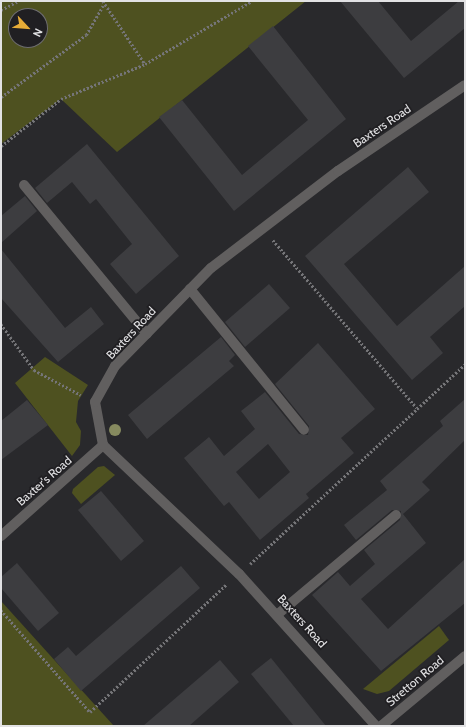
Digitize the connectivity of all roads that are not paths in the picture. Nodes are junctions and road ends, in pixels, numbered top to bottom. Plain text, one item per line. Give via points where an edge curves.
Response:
1 (465, 85) edge
2 (24, 185) dead end
3 (190, 289) junction
4 (147, 334) junction
5 (304, 430) dead end
6 (104, 445) junction
7 (396, 515) dead end
8 (1, 536) edge
9 (278, 614) junction
10 (465, 656) edge
11 (376, 726) edge
12 (381, 726) edge

1 - 3 street, Baxters Road via 338,171 210,268
2 - 4 street
3 - 4 street, Baxters Road
3 - 5 street
4 - 6 street, Baxters Road via 115,366 95,402
6 - 8 street, Baxter's Road
6 - 9 street, Baxters Road
7 - 9 street
9 - 11 street, Baxters Road
10 - 12 street, Stretton Road

